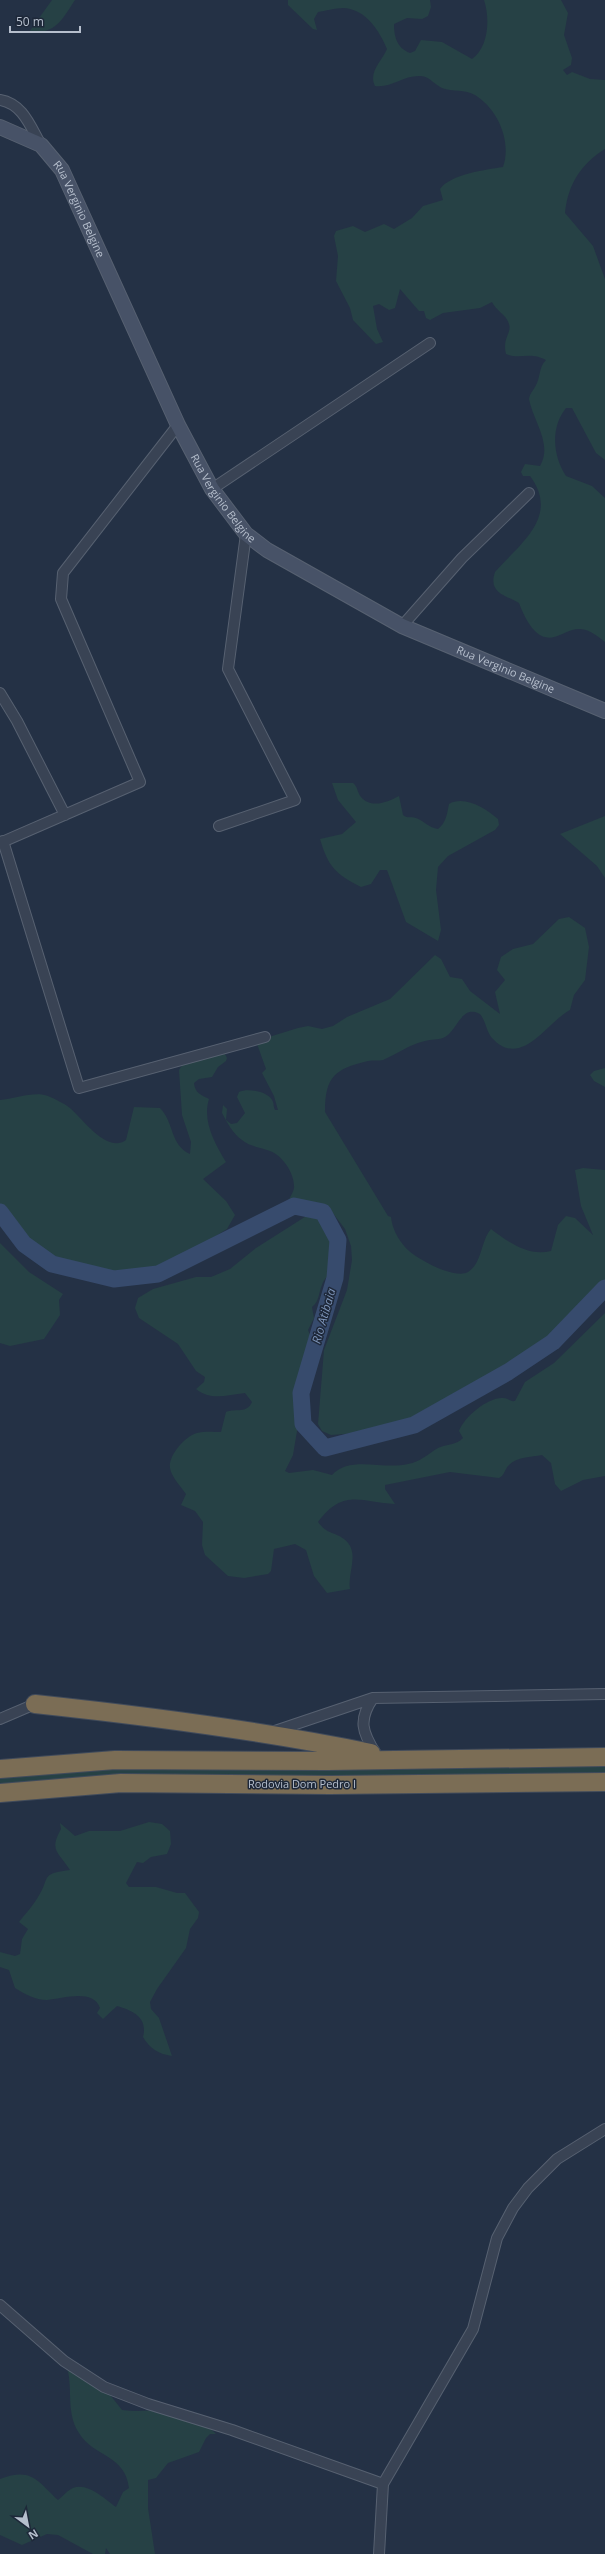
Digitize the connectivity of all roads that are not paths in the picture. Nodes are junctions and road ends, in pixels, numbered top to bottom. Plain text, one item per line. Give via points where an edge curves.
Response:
1 (0, 100) edge
2 (0, 126) edge
3 (41, 145) junction
4 (430, 343) dead end
5 (178, 425) junction
6 (212, 489) junction
7 (529, 493) dead end
8 (246, 534) junction
9 (402, 626) junction
10 (0, 693) edge
11 (605, 710) edge
12 (65, 815) junction
13 (219, 826) dead end
14 (2, 842) edge
15 (265, 1037) dead end
16 (605, 1694) edge
17 (373, 1698) junction
18 (35, 1704) joint
19 (0, 1719) edge
20 (265, 1733) junction
21 (376, 1754) junction
22 (605, 1757) edge
23 (453, 1760) junction
24 (0, 1769) edge
25 (605, 1782) edge
26 (0, 1794) edge
27 (605, 2129) edge
28 (0, 2305) edge
29 (383, 2484) junction
30 (379, 2554) edge

1 - 3 street via 11,102 19,108
2 - 3 street, Rua Verginio Belgine
3 - 5 street, Rua Verginio Belgine via 62,170
4 - 6 street
5 - 6 street, Rua Verginio Belgine
5 - 12 street via 63,573 61,599 140,782
6 - 8 street, Rua Verginio Belgine
7 - 9 street via 462,558
8 - 9 street, Rua Verginio Belgine via 267,550
8 - 13 street via 228,669 295,800
9 - 11 street, Rua Verginio Belgine
10 - 12 street
12 - 14 street
14 - 15 street via 79,1088
16 - 17 street
17 - 20 street
17 - 21 street via 364,1712 363,1726
18 - 19 street
18 - 20 highway via 175,1719
20 - 21 highway
21 - 23 highway
22 - 23 highway
23 - 24 highway via 115,1760
25 - 26 highway, Rodovia Dom Pedro I via 330,1785 122,1783
27 - 29 street via 557,2159 528,2188 513,2208 497,2238 473,2329
28 - 29 street via 64,2361 104,2387
29 - 30 street

